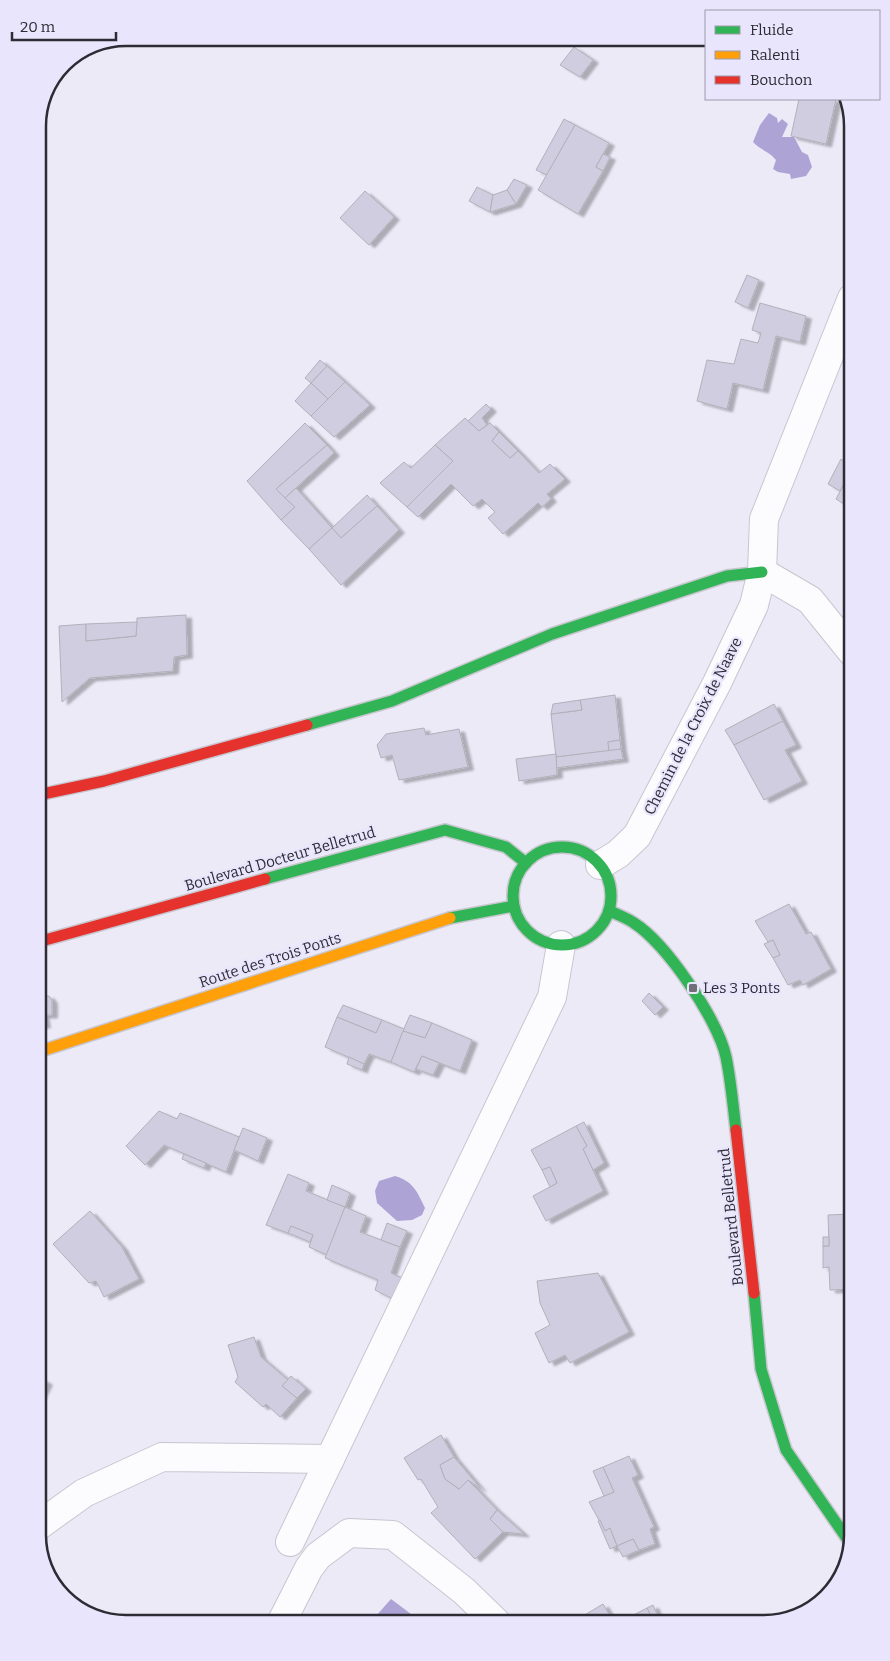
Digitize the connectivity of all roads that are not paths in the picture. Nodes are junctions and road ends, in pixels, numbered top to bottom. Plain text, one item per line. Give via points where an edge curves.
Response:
1 (844, 318) edge
2 (762, 572) junction
3 (844, 642) edge
4 (46, 793) edge
5 (526, 863) junction
6 (600, 865) junction
7 (514, 906) junction
8 (610, 912) junction
9 (46, 940) edge
10 (561, 945) junction
11 (46, 1049) edge
12 (330, 1459) junction
13 (46, 1520) edge
14 (844, 1534) edge
15 (290, 1542) dead end
16 (285, 1615) edge
17 (489, 1615) edge

1 - 2 street, Chemin de la Croix de Naave via 764,519
2 - 3 street via 810,600
2 - 4 main road via 727,576 552,634 392,701 104,781
2 - 6 street, Chemin de la Croix de Naave via 754,605 722,674 637,836
5 - 6 main road via 543,851 563,847 584,852
5 - 7 main road via 517,876
5 - 9 main road, Boulevard Docteur Belletrud via 506,847 445,830
6 - 8 main road via 611,887
7 - 10 main road via 521,924 536,938
7 - 11 main road, Route des Trois Ponts via 444,919
8 - 10 main road via 598,932 578,944
8 - 14 main road, Boulevard Belletrud via 635,923 693,988 712,1020 726,1056 762,1369 786,1450
10 - 12 street via 552,997
12 - 13 street via 162,1457 84,1493
12 - 15 street
16 - 17 street via 318,1556 349,1533 393,1535 464,1591

